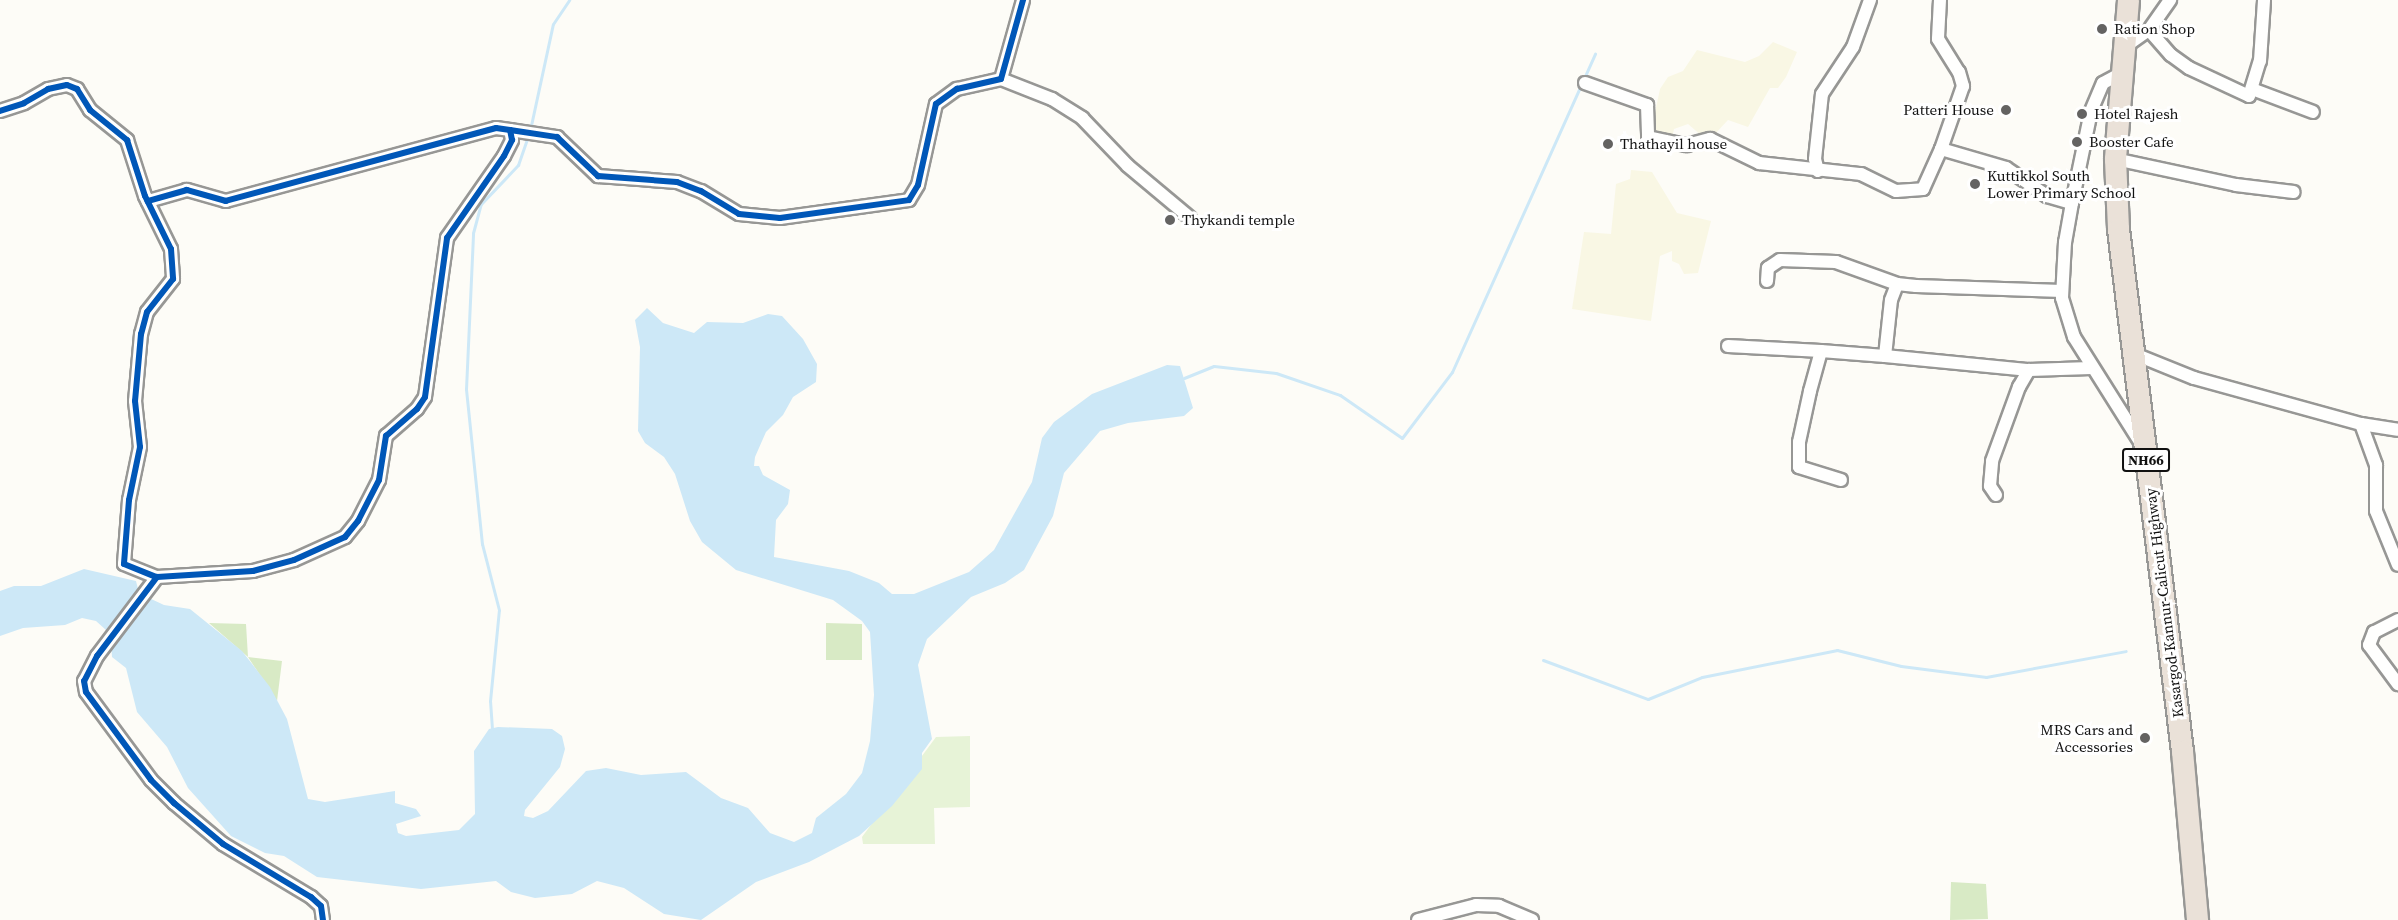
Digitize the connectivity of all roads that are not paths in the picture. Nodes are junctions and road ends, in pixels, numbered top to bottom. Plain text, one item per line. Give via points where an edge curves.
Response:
1 (1023, 0) edge
2 (1870, 0) edge
3 (1940, 0) edge
4 (2128, 0) edge
5 (2170, 0) edge
6 (2264, 0) edge
7 (2149, 30) junction
8 (2122, 49) junction
9 (2120, 74) junction
10 (1001, 79) junction
11 (1585, 83) dead end
12 (2252, 89) junction
13 (0, 111) edge
14 (2313, 112) dead end
15 (514, 132) junction
16 (1941, 149) junction
17 (2115, 159) junction
18 (1818, 171) junction
19 (2294, 192) dead end
20 (148, 201) junction
21 (2072, 203) junction
22 (1189, 217) dead end
23 (1767, 281) dead end
24 (1897, 284) junction
25 (2062, 291) junction
26 (1728, 346) dead end
27 (1821, 351) junction
28 (2132, 353) junction
29 (1885, 356) junction
30 (2091, 368) junction
31 (2029, 370) junction
32 (2361, 424) junction
33 (2398, 429) edge
34 (2144, 449) junction
35 (1841, 480) dead end
36 (1996, 495) dead end
37 (2398, 565) edge
38 (157, 577) junction
39 (2398, 620) edge
40 (2398, 684) edge
41 (322, 920) edge
42 (1418, 920) edge
43 (1532, 920) edge
44 (2197, 920) edge

1 - 10 street
2 - 18 street via 1853,47 1822,94 1815,159
3 - 16 street via 1938,39 1959,72 1963,86
4 - 8 highway, Kasargod-Kannur-Calicut Highway / NH66
5 - 7 street
6 - 12 street via 2260,61
7 - 8 street
7 - 12 street via 2189,68 2249,96
8 - 9 highway, Kasargod-Kannur-Calicut Highway / NH66
9 - 17 highway, Kasargod-Kannur-Calicut Highway / NH66
9 - 21 street via 2103,83 2091,111
10 - 15 street via 957,89 936,104 918,185 909,200 780,218 739,214 677,182 598,176 557,137
10 - 22 street via 1052,99 1082,118 1128,166
11 - 18 street via 1647,105 1648,137 1687,145 1710,140 1759,163
12 - 14 street
13 - 20 street via 48,89 67,85 76,89 90,110 128,140
15 - 20 street via 496,128 225,201 187,190
15 - 38 street via 504,156 447,238 425,397 386,436 379,480 358,521 345,537 275,565 223,574
16 - 18 street via 1923,189 1911,192 1896,191 1861,174
16 - 21 street via 2006,168 2047,196
17 - 19 street via 2236,185
17 - 28 highway, Kasargod-Kannur-Calicut Highway / NH66 via 2118,229
20 - 38 street via 171,249 173,279 147,312 141,334 135,401 140,447 129,500 124,564
21 - 25 street
23 - 24 street via 1768,268 1780,260 1836,262
24 - 25 street
24 - 29 street via 1891,300
25 - 30 street via 2074,337
26 - 27 street
27 - 29 street
27 - 35 street via 1799,442 1799,467
28 - 32 street via 2194,378
28 - 34 highway, Kasargod-Kannur-Calicut Highway / NH66
29 - 31 street
30 - 31 street
30 - 34 street
31 - 36 street via 1992,461 1990,486
32 - 33 street
32 - 37 street via 2376,465 2376,511
34 - 44 highway, Kasargod-Kannur-Calicut Highway / NH66 via 2182,752
38 - 41 street via 106,645 84,681 86,692 151,780 223,844 311,897 321,906
39 - 40 street via 2374,632 2369,645
42 - 43 street via 1476,905 1499,906

